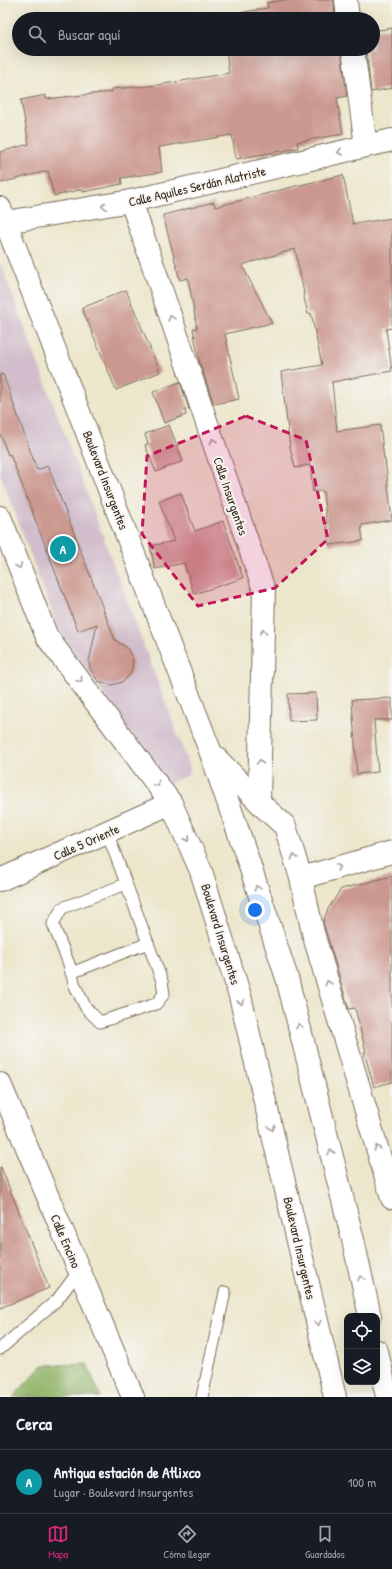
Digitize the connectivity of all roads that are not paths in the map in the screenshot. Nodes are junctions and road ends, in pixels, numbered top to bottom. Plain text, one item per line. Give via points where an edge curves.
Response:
1 (346, 0) edge
2 (347, 12) edge
3 (354, 56) edge
4 (392, 140) edge
5 (366, 146) junction
6 (131, 202) junction
7 (2, 218) edge
8 (2, 529) edge
9 (211, 753) junction
10 (259, 801) junction
11 (171, 803) junction
12 (108, 832) junction
13 (392, 852) edge
14 (301, 878) junction
15 (0, 880) edge
16 (126, 884) junction
17 (148, 943) junction
18 (72, 973) junction
19 (0, 1084) edge
20 (392, 1198) edge
21 (79, 1271) junction
22 (225, 1292) dead end
23 (369, 1313) edge
24 (0, 1349) edge
25 (380, 1365) edge
26 (133, 1397) edge
27 (202, 1397) edge
28 (335, 1397) edge
29 (387, 1397) edge

1 - 2 main road
3 - 5 main road
4 - 5 main road, Calle Aquiles Serdán Alatriste
5 -> 6 main road, Calle Aquiles Serdán Alatriste
6 -> 7 main road, Calle Aquiles Serdán Alatriste
10 -> 6 main road, Calle Insurgentes via 264,590
7 - 9 main road, Boulevard Insurgentes
8 -> 11 main road, Boulevard Insurgentes via 47,637
9 - 10 main road, Boulevard Insurgentes
23 -> 9 main road, Boulevard Insurgentes via 354,1240 287,978
14 -> 10 main road, Boulevard Insurgentes via 285,826
11 - 12 main road, Calle 5 Oriente
11 -> 28 main road, Boulevard Insurgentes via 201,871 240,996
12 - 15 main road, Calle 5 Oriente
12 - 16 lane
14 -> 13 main road
20 -> 14 main road, Boulevard Insurgentes via 313,933
16 - 17 lane
16 - 18 lane via 62,908 53,924
17 - 18 lane
17 - 18 lane via 164,994 156,1004 100,1022 86,1008 75,986
19 - 21 main road, Calle Encino
21 - 24 lane via 57,1300
21 - 26 main road, Calle Encino
22 - 27 lane
25 - 29 main road

